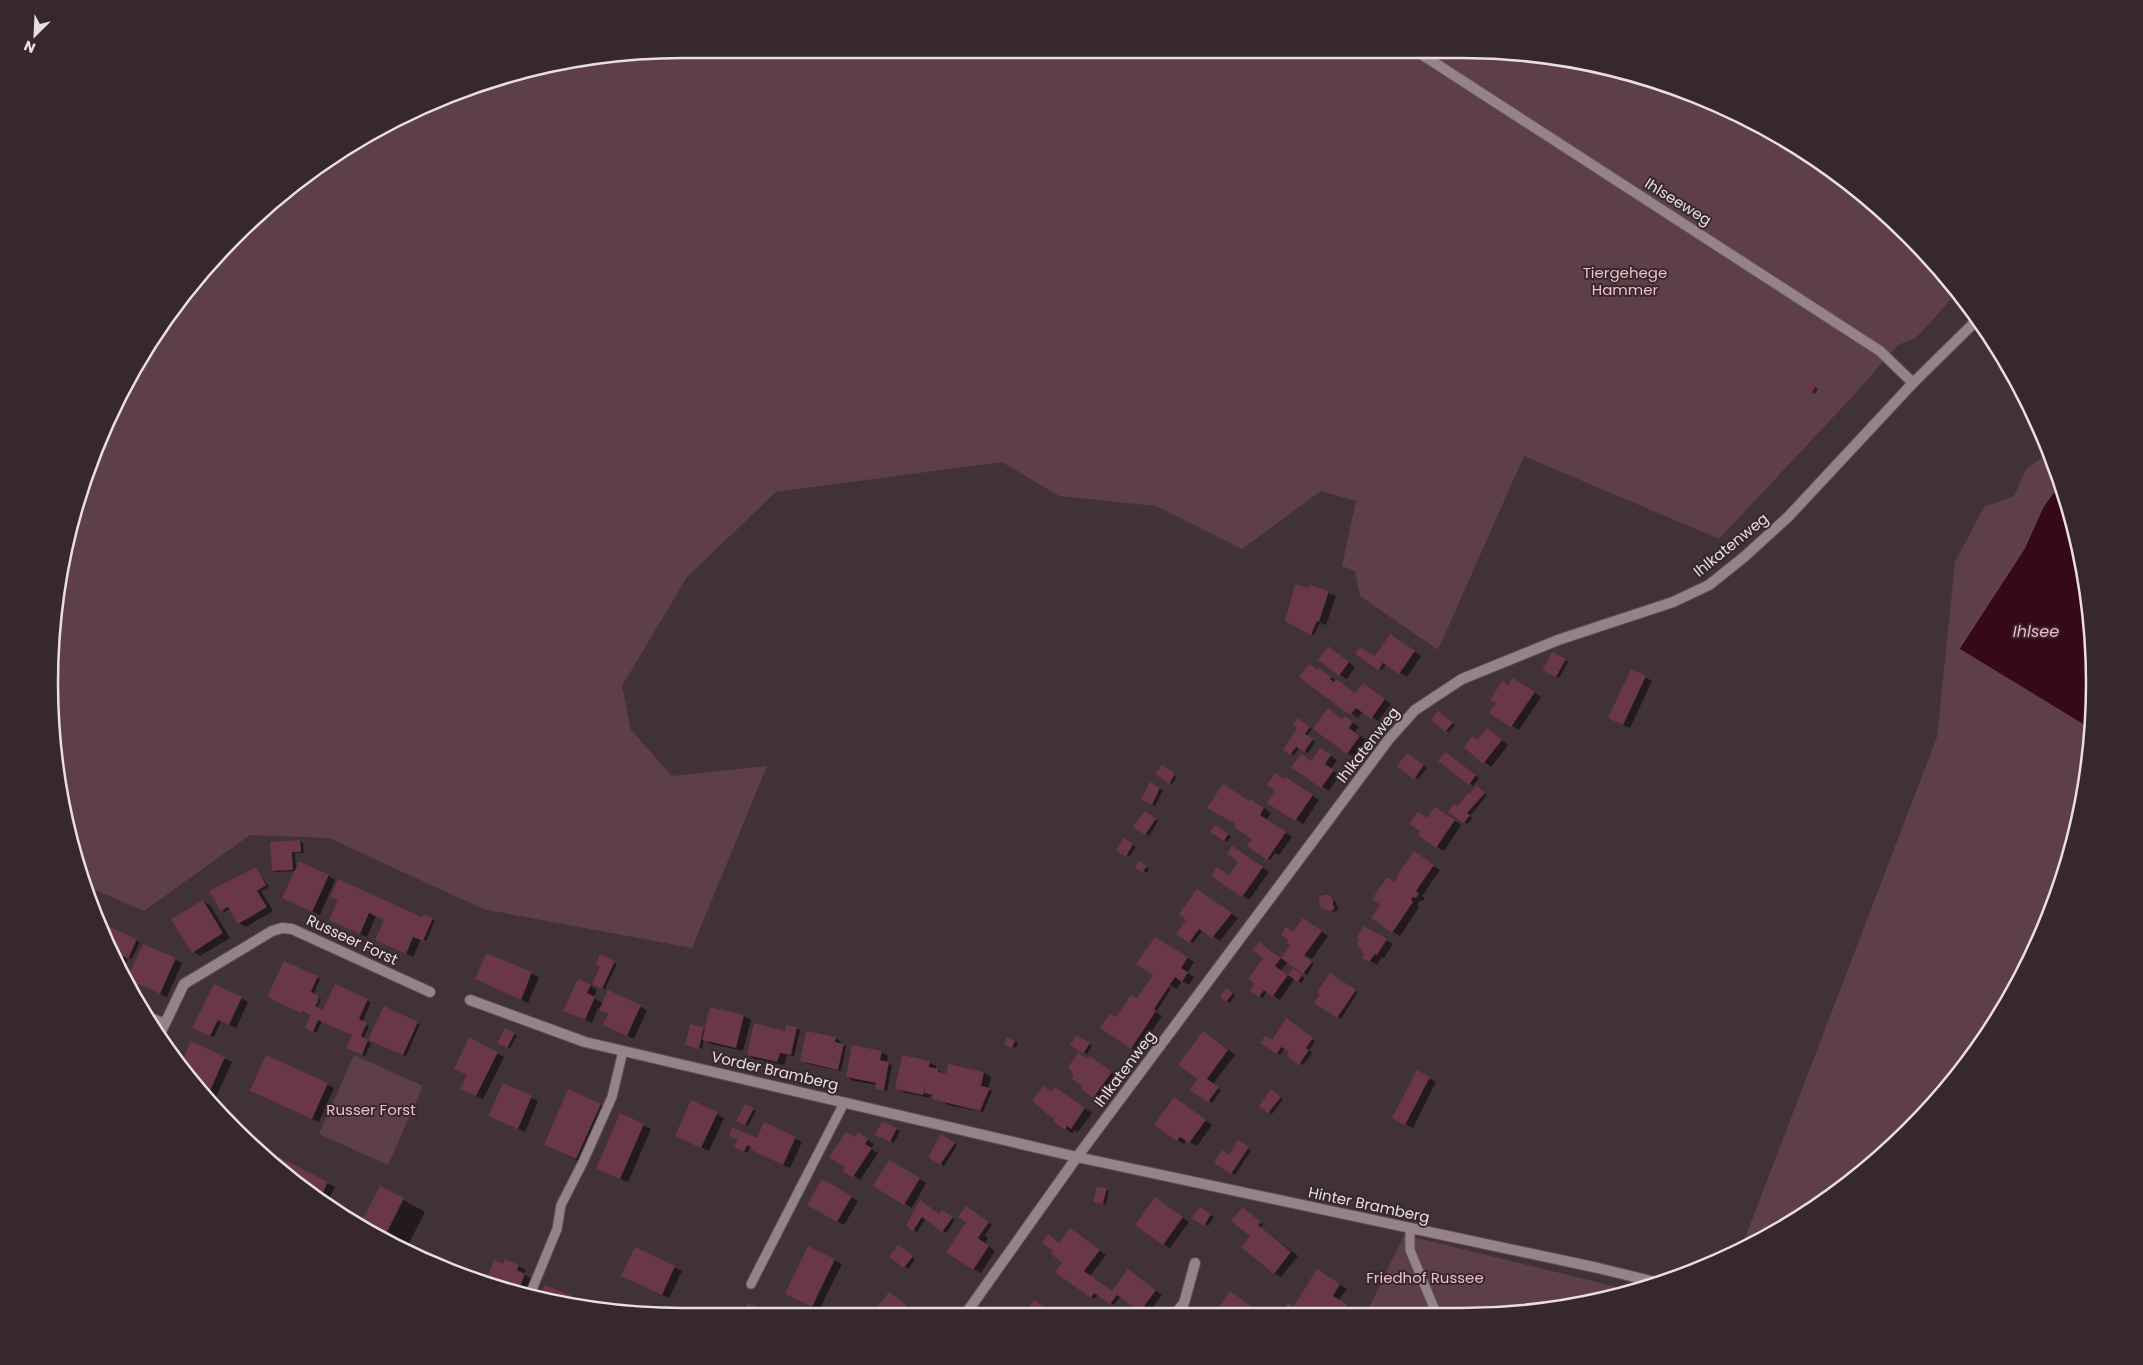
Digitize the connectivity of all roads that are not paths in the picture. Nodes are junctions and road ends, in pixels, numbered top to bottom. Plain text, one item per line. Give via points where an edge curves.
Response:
1 (1427, 58) edge
2 (1972, 325) edge
3 (1913, 383) junction
4 (430, 992) dead end
5 (470, 1000) dead end
6 (157, 1021) edge
7 (164, 1024) junction
8 (162, 1029) edge
9 (623, 1051) junction
10 (844, 1103) junction
11 (1077, 1157) junction
12 (1410, 1229) junction
13 (1195, 1263) dead end
14 (1643, 1279) edge
15 (751, 1284) dead end
16 (532, 1289) edge
17 (970, 1308) edge
18 (1180, 1308) edge
19 (1434, 1308) edge

1 - 3 street, Ihlseeweg via 1880,351
2 - 3 street, Ihlkatenweg
3 - 11 street, Ihlkatenweg via 1788,517 1709,585 1673,602 1558,640 1462,679 1415,710 1388,738
4 - 7 street, Russeer Forst via 292,929 282,928 184,984
5 - 9 street, Vorder Bramberg via 585,1042
6 - 7 street
7 - 8 street, Russeer Forst
9 - 10 street, Vorder Bramberg
9 - 16 lane via 612,1098 561,1206 557,1229
10 - 11 street, Vorder Bramberg
10 - 15 lane
11 - 12 street, Hinter Bramberg
11 - 17 street, Ihlkatenweg
12 - 14 street, Hinter Bramberg
12 - 19 lane via 1410,1250
13 - 18 street

